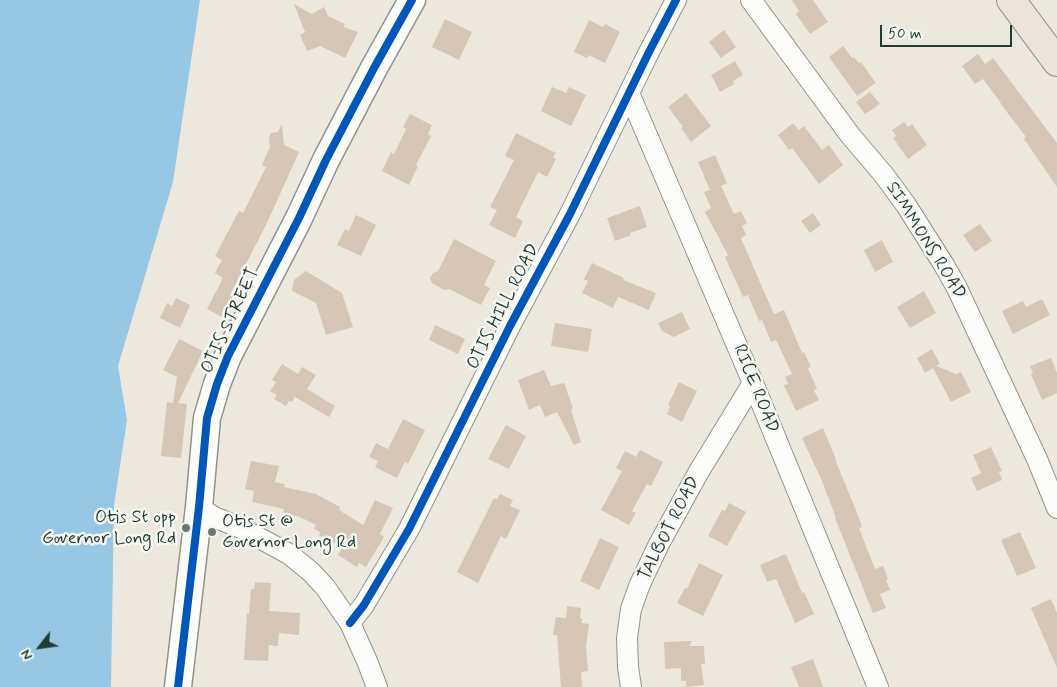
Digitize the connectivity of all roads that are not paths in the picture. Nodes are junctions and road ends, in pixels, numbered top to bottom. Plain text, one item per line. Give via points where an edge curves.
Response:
1 (412, 0) edge
2 (676, 0) edge
3 (750, 0) edge
4 (1011, 0) edge
5 (1057, 62) edge
6 (629, 93) junction
7 (753, 383) junction
8 (198, 507) junction
9 (1057, 508) edge
10 (350, 623) junction
11 (178, 687) edge
12 (376, 687) edge
13 (631, 687) edge
14 (878, 687) edge

1 - 8 street, OTIS STREET via 326,160 228,356 206,418
2 - 6 street, OTIS HILL ROAD
3 - 9 street, SIMMONS ROAD via 906,205 944,265 1037,459
4 - 5 main road
6 - 7 street, RICE ROAD
6 - 10 street, OTIS HILL ROAD via 409,529
7 - 13 street, TALBOT ROAD via 698,473 640,584 631,609 627,638
7 - 14 street, RICE ROAD
8 - 10 street via 289,554 325,587
8 - 11 street, OTIS STREET
10 - 12 street

